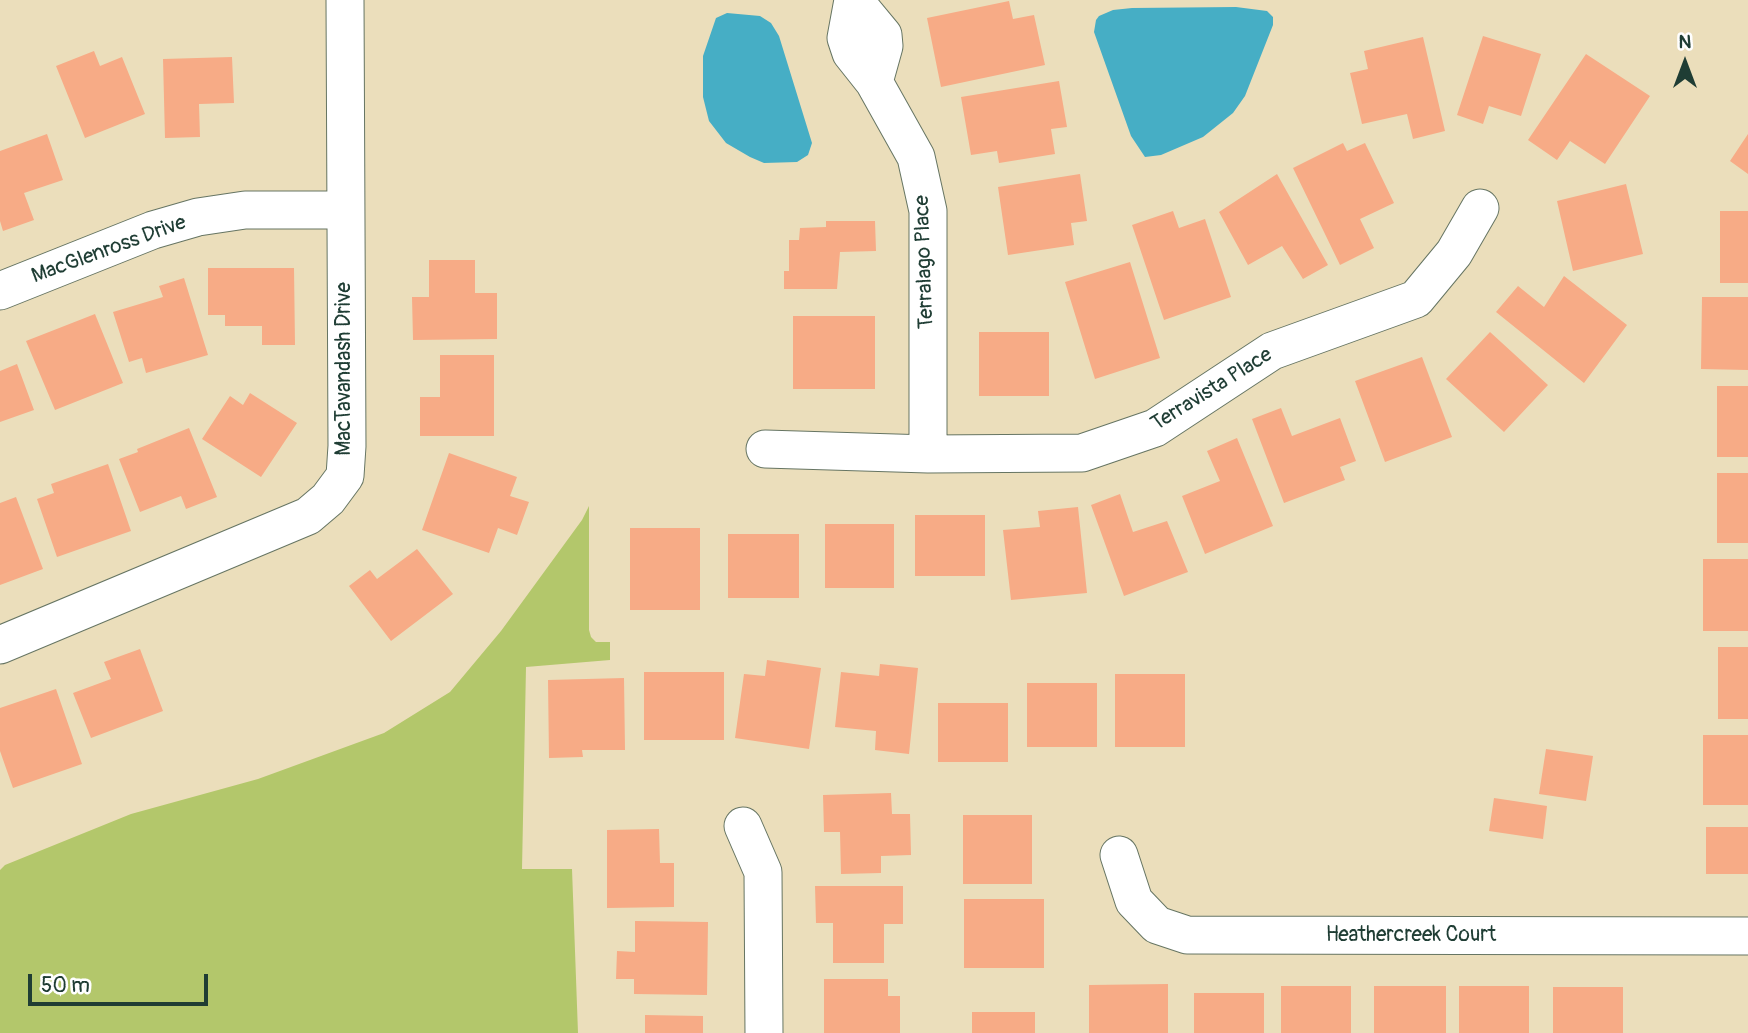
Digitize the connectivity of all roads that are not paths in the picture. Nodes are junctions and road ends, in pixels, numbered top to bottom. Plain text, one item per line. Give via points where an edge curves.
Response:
1 (345, 0) edge
2 (854, 0) edge
3 (1480, 208) dead end
4 (344, 209) junction
5 (0, 291) edge
6 (765, 449) dead end
7 (928, 454) junction
8 (0, 645) edge
9 (743, 826) dead end
10 (1119, 855) dead end
11 (1748, 936) edge
12 (764, 1033) edge

1 - 4 street, MacTavandash Drive
2 - 7 street, Terralago Place via 846,38 851,53 874,82 916,157 928,211
3 - 7 street, Terravista Place via 1454,253 1416,299 1272,351 1156,428 1082,453
4 - 5 street, MacGlenross Drive via 246,210 198,217 153,230
4 - 8 street, MacTavandash Drive via 345,476 328,499 308,516
6 - 7 street, Terravista Place
9 - 12 street via 763,872
10 - 11 street, Heathercreek Court via 1134,901 1157,925 1187,935

